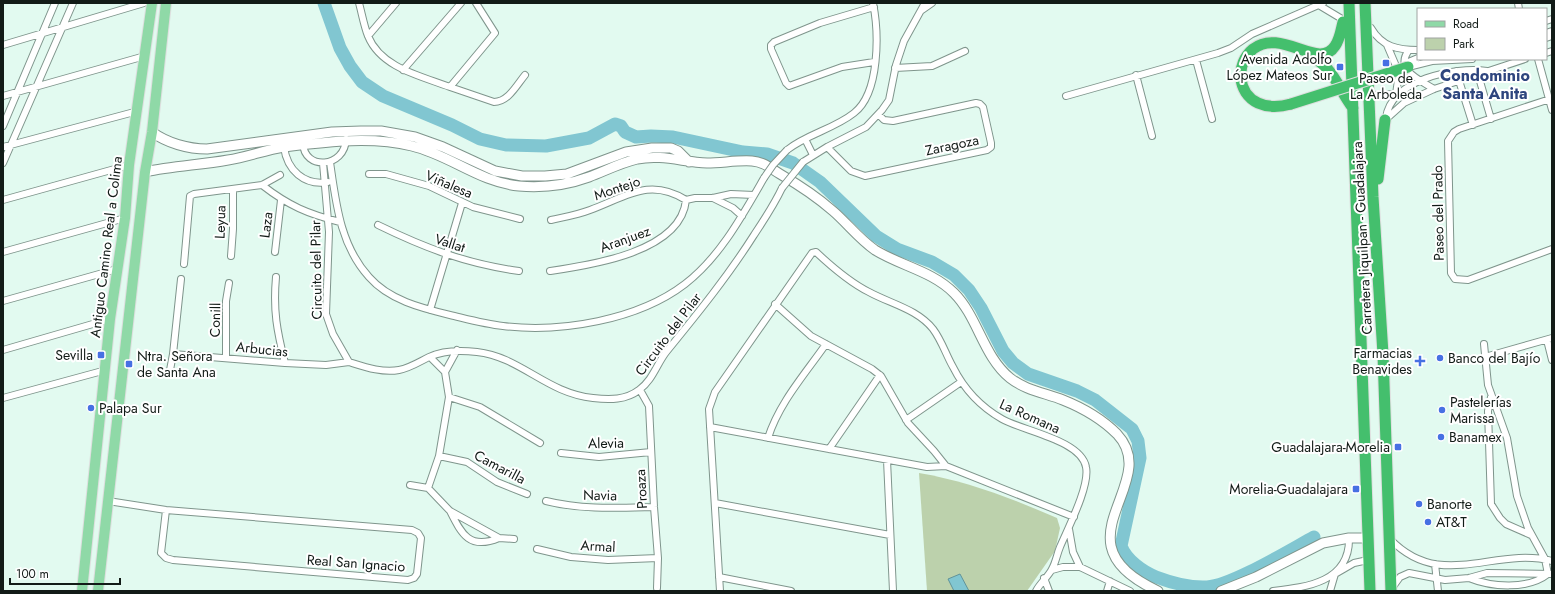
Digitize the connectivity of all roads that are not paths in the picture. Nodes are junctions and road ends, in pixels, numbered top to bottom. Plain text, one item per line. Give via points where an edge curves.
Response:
1 (55, 3) edge
2 (73, 3) edge
3 (144, 3) edge
4 (152, 3) edge
5 (167, 3) edge
6 (359, 3) edge
7 (396, 3) edge
8 (461, 3) edge
9 (476, 3) edge
10 (925, 3) edge
11 (932, 3) edge
12 (1341, 3) edge
13 (1349, 3) edge
14 (1365, 3) edge
15 (1370, 3) edge
16 (1320, 4) edge
17 (874, 5) edge
18 (922, 10) junction
19 (1342, 20) junction
20 (62, 28) junction
21 (1371, 28) junction
22 (41, 34) junction
23 (368, 36) junction
24 (3, 45) edge
25 (1387, 45) junction
26 (1409, 50) junction
27 (1417, 50) edge
28 (965, 51) dead end
29 (145, 56) junction
30 (1417, 59) edge
31 (1196, 60) junction
32 (1450, 60) edge
33 (1522, 60) edge
34 (1538, 60) edge
35 (874, 62) junction
36 (1407, 65) junction
37 (895, 68) junction
38 (403, 70) junction
39 (1456, 71) junction
40 (1477, 72) junction
41 (524, 75) dead end
42 (1136, 75) junction
43 (1421, 81) junction
44 (1459, 82) junction
45 (450, 87) junction
46 (36, 88) junction
47 (1434, 89) junction
48 (19, 91) junction
49 (1352, 93) junction
50 (1374, 94) junction
51 (1396, 94) junction
52 (3, 96) edge
53 (1066, 96) dead end
54 (1550, 99) junction
55 (1291, 102) junction
56 (1353, 108) junction
57 (1552, 110) edge
58 (138, 111) junction
59 (1370, 112) junction
60 (879, 115) junction
61 (1212, 119) dead end
62 (1491, 119) junction
63 (1385, 120) junction
64 (1472, 125) junction
65 (3, 126) edge
66 (152, 132) junction
67 (346, 136) junction
68 (1152, 136) dead end
69 (805, 139) junction
70 (303, 142) junction
71 (241, 144) junction
72 (12, 145) junction
73 (3, 147) edge
74 (284, 147) junction
75 (827, 147) junction
76 (813, 155) junction
77 (244, 156) junction
78 (330, 162) junction
79 (3, 163) edge
80 (323, 163) junction
81 (129, 165) junction
82 (145, 172) junction
83 (369, 174) dead end
84 (280, 175) dead end
85 (333, 181) junction
86 (324, 183) junction
87 (262, 186) junction
88 (233, 190) junction
89 (754, 195) junction
90 (1374, 197) junction
91 (713, 198) junction
92 (3, 200) edge
93 (282, 200) junction
94 (686, 200) junction
95 (462, 203) junction
96 (742, 216) junction
97 (125, 218) junction
98 (328, 219) junction
99 (520, 219) dead end
100 (551, 220) dead end
101 (340, 222) junction
102 (378, 225) dead end
103 (1551, 251) edge
104 (3, 252) edge
105 (275, 252) dead end
106 (447, 255) junction
107 (230, 256) dead end
108 (184, 264) dead end
109 (117, 269) junction
110 (550, 271) dead end
111 (519, 272) dead end
112 (276, 277) dead end
113 (181, 280) dead end
114 (229, 283) dead end
115 (3, 301) edge
116 (775, 304) junction
117 (430, 310) junction
118 (110, 319) junction
119 (1549, 339) edge
120 (826, 344) junction
121 (1484, 344) dead end
122 (3, 350) edge
123 (457, 350) junction
124 (173, 354) junction
125 (226, 357) junction
126 (430, 357) junction
127 (1485, 357) junction
128 (1552, 360) edge
129 (349, 362) junction
130 (285, 363) junction
131 (106, 370) junction
132 (170, 370) dead end
133 (446, 372) junction
134 (880, 375) junction
135 (961, 382) junction
136 (640, 390) junction
137 (449, 397) junction
138 (1491, 397) junction
139 (3, 398) edge
140 (906, 420) junction
141 (710, 427) junction
142 (768, 438) junction
143 (540, 443) dead end
144 (829, 449) junction
145 (651, 452) junction
146 (561, 453) dead end
147 (439, 456) junction
148 (887, 460) junction
149 (946, 466) junction
150 (410, 485) dead end
151 (428, 488) junction
152 (527, 494) dead end
153 (108, 501) junction
154 (546, 501) dead end
155 (715, 503) junction
156 (654, 507) junction
157 (166, 510) junction
158 (450, 511) junction
159 (1074, 517) junction
160 (1068, 528) junction
161 (890, 535) junction
162 (1532, 535) junction
163 (499, 538) junction
164 (1349, 538) junction
165 (1368, 538) junction
166 (1390, 538) junction
167 (514, 539) dead end
168 (537, 549) dead end
169 (658, 558) junction
170 (1545, 559) junction
171 (1368, 560) junction
172 (1552, 560) edge
173 (1435, 564) junction
174 (1080, 567) junction
175 (1052, 570) junction
176 (1335, 574) junction
177 (1550, 574) edge
178 (719, 577) junction
179 (1044, 578) junction
180 (1468, 578) junction
181 (1436, 580) junction
182 (1110, 582) junction
183 (1315, 584) junction
184 (657, 588) dead end
185 (1391, 590) edge
186 (82, 591) edge
187 (98, 591) edge
188 (720, 591) edge
189 (791, 591) edge
190 (893, 591) edge
191 (1036, 591) edge
192 (1049, 591) edge
193 (1107, 591) edge
194 (1130, 591) edge
195 (1158, 591) edge
196 (1221, 591) edge
197 (1272, 591) edge
198 (1317, 591) edge
199 (1330, 591) edge
200 (1370, 591) edge
201 (1438, 591) edge

1 - 22 street
2 - 20 street
3 - 20 street
4 - 29 main road, Antiguo Camino Real a Colima
5 - 66 main road
6 - 23 street
7 - 23 street
8 - 38 street
9 - 45 street via 495,33
10 - 18 street, Circuito del Pilar
11 - 18 street
12 - 19 highway
13 - 49 highway, Carretera Jiquilpan - Guadalajara
14 - 59 highway, Carretera Jiquilpan - Guadalajara
15 - 21 highway
16 - 19 street
16 - 31 street via 1252,34 1231,48
17 - 35 street, Circuito del Pilar
17 - 35 street via 820,23 771,45 789,86 842,67
18 - 37 street, Circuito del Pilar via 904,41
19 - 49 highway via 1345,76
19 - 55 highway via 1336,44 1326,53 1314,53 1282,42 1269,42 1258,46 1246,57 1240,76 1243,87 1251,98 1268,106 1280,107
20 - 22 street
20 - 46 street
21 - 25 street
21 - 50 highway
22 - 24 street
22 - 48 street
23 - 38 street via 384,59
25 - 26 street
25 - 51 street via 1399,73
26 - 27 street
26 - 43 street via 1404,61 1406,70
28 - 37 street via 932,66
29 - 46 street
29 - 58 main road, Antiguo Camino Real a Colima
30 - 36 street
31 - 42 street
31 - 61 street
32 - 36 street
33 - 40 street
34 - 54 street
35 - 69 street, Circuito del Pilar via 870,93 860,108 845,119
36 - 55 highway, bridge
37 - 60 street, Circuito del Pilar via 889,100
38 - 45 street
39 - 40 street
39 - 43 street
39 - 44 street
40 - 44 street
40 - 62 street
41 - 45 street via 500,102
42 - 53 street
42 - 68 street
43 - 47 street
43 - 51 street
44 - 47 street
44 - 64 street
46 - 48 street
46 - 72 street
47 - 63 street via 1404,103
48 - 52 street
48 - 65 street
49 - 56 highway, Carretera Jiquilpan - Guadalajara
50 - 51 street
50 - 59 highway
51 - 63 street
54 - 57 street
54 - 62 street, Paseo del Prado
55 - 56 highway via 1260,98 1252,92 1246,75 1257,53 1268,48 1280,48 1321,62 1334,75 1341,92
56 - 165 highway, Carretera Jiquilpan - Guadalajara
58 - 72 street
58 - 81 main road, Antiguo Camino Real a Colima
59 - 90 highway, Carretera Jiquilpan - Guadalajara
60 - 75 street, Circuito del Pilar via 866,127
60 - 75 street, Zaragoza via 884,120 893,121 980,104 991,147 987,150 865,176 851,171
62 - 64 street, Paseo del Prado
63 - 90 highway via 1378,184
64 - 103 street, Paseo del Prado via 1454,132 1448,141 1452,273 1456,279 1468,280
66 - 71 street via 167,141 199,149
66 - 82 main road
67 - 70 street
67 - 78 street via 342,153
67 - 195 street via 412,146 443,157 495,182 527,187 571,182 642,158 671,158 689,162 759,162 769,166 800,185 833,211 875,250 928,274 952,291 970,313 992,357 1010,378 1085,410 1123,441 1130,459 1111,532 1113,555 1123,570
69 - 76 street
69 - 89 street, Circuito del Pilar, bridge via 787,150 773,165
70 - 71 street
70 - 74 street
70 - 80 street via 309,158
71 - 77 street
72 - 73 street
72 - 79 street
74 - 77 street
74 - 86 street via 285,158 295,173 310,182
75 - 76 street, Circuito del Pilar
76 - 136 street, Circuito del Pilar, bridge via 803,162 782,188 735,265 666,352
77 - 82 street
78 - 80 street
78 - 85 street, Circuito del Pilar
80 - 86 street, Circuito del Pilar
81 - 92 street
81 - 97 main road, Antiguo Camino Real a Colima
82 - 153 main road
83 - 95 street, Viñalesa via 386,174 429,186
84 - 87 street
85 - 86 street
85 - 101 street, Circuito del Pilar
86 - 98 street, Circuito del Pilar
87 - 88 street
87 - 93 street
88 - 107 street, Leyua
88 - 108 street via 190,196
89 - 91 street via 731,194
89 - 96 street, Circuito del Pilar
90 - 166 highway, Carretera Jiquilpan - Guadalajara
91 - 94 street
91 - 96 street via 734,208
93 - 98 street via 295,208
93 - 105 street, Laza
94 - 100 street, Montejo via 668,190 645,189 590,210
94 - 110 street, Aranjuez via 686,209 678,223 660,240 607,260
95 - 99 street, Viñalesa via 486,212
95 - 106 street
96 - 117 street, Circuito del Pilar via 724,243 695,275 671,294 639,310 595,321 539,327 503,326
97 - 104 street
97 - 109 main road, Antiguo Camino Real a Colima
98 - 101 street
98 - 129 street, Circuito del Pilar via 326,314 330,329
101 - 117 street, Circuito del Pilar via 354,259 378,286 398,298
102 - 106 street, Vallat via 411,242
106 - 111 street, Vallat via 491,268
106 - 117 street
109 - 115 street
109 - 118 main road, Antiguo Camino Real a Colima
112 - 130 street via 276,327
113 - 124 street
114 - 125 street, Conill via 226,301
116 - 120 street via 801,328
116 - 135 street, La Romana via 812,253 816,252 853,283 924,319 940,340
116 - 141 street via 715,392 708,409
118 - 122 street
118 - 131 main road, Antiguo Camino Real a Colima
119 - 127 street
119 - 128 street
120 - 134 street
120 - 142 street via 783,405 772,424
121 - 127 street
123 - 126 street, Circuito del Pilar
123 - 133 street
123 - 136 street, Circuito del Pilar via 490,353 501,357 557,389 582,397 614,400
124 - 125 street, Arbucias
124 - 132 street
125 - 130 street, Arbucias
126 - 129 street, Circuito del Pilar via 411,367 390,371
126 - 133 street
127 - 138 street
129 - 130 street, Arbucias via 326,365
131 - 139 street
131 - 186 main road, Antiguo Camino Real a Colima
133 - 137 street
134 - 140 street
134 - 144 street
135 - 140 street
135 - 159 street, La Romana via 978,402 1002,419 1067,445 1083,460 1087,472
136 - 145 street, Proaza via 649,406
137 - 143 street via 480,407
137 - 147 street
138 - 162 street via 1507,438 1516,496
138 - 162 street via 1488,411 1491,504 1506,524
140 - 149 street
141 - 142 street
141 - 155 street
142 - 144 street
144 - 148 street
145 - 146 street, Alevia via 599,457
145 - 156 street, Proaza
147 - 151 street
147 - 152 street, Camarilla via 467,462 497,482
148 - 149 street via 927,467
148 - 161 street
149 - 159 street
150 - 151 street
151 - 158 street
153 - 157 street, Real San Ignacio
153 - 187 main road
154 - 156 street, Navia via 597,509
155 - 161 street
155 - 178 street
156 - 169 street, Proaza
157 - 157 street, Real San Ignacio via 412,530 421,538 417,574 408,580 173,560 161,553
158 - 163 street
158 - 163 street via 459,530 467,538 482,543
159 - 160 street, La Romana
160 - 174 street via 1073,552
160 - 175 street, La Romana
161 - 190 street
162 - 170 street
163 - 167 street
164 - 165 street
164 - 176 street via 1349,550
164 - 196 street via 1323,543 1256,577
165 - 171 highway, Carretera Jiquilpan - Guadalajara
166 - 173 street via 1405,552
166 - 185 highway, Carretera Jiquilpan - Guadalajara
168 - 169 street, Armal via 571,557 608,560
169 - 184 street, Proaza
170 - 172 street
170 - 173 street via 1514,558 1453,567
170 - 177 street
171 - 176 street via 1354,563
171 - 200 highway, Carretera Jiquilpan - Guadalajara
173 - 181 street
174 - 175 street
174 - 182 street
175 - 179 street, La Romana
176 - 183 street
176 - 199 street
177 - 180 street via 1487,573
177 - 180 street via 1538,580 1518,584 1487,584
178 - 188 street
178 - 189 street
179 - 191 street, La Romana
179 - 192 street
180 - 181 street
181 - 185 street via 1418,573 1409,573 1400,577
181 - 201 street
182 - 193 street
182 - 194 street
183 - 197 street
183 - 198 street

